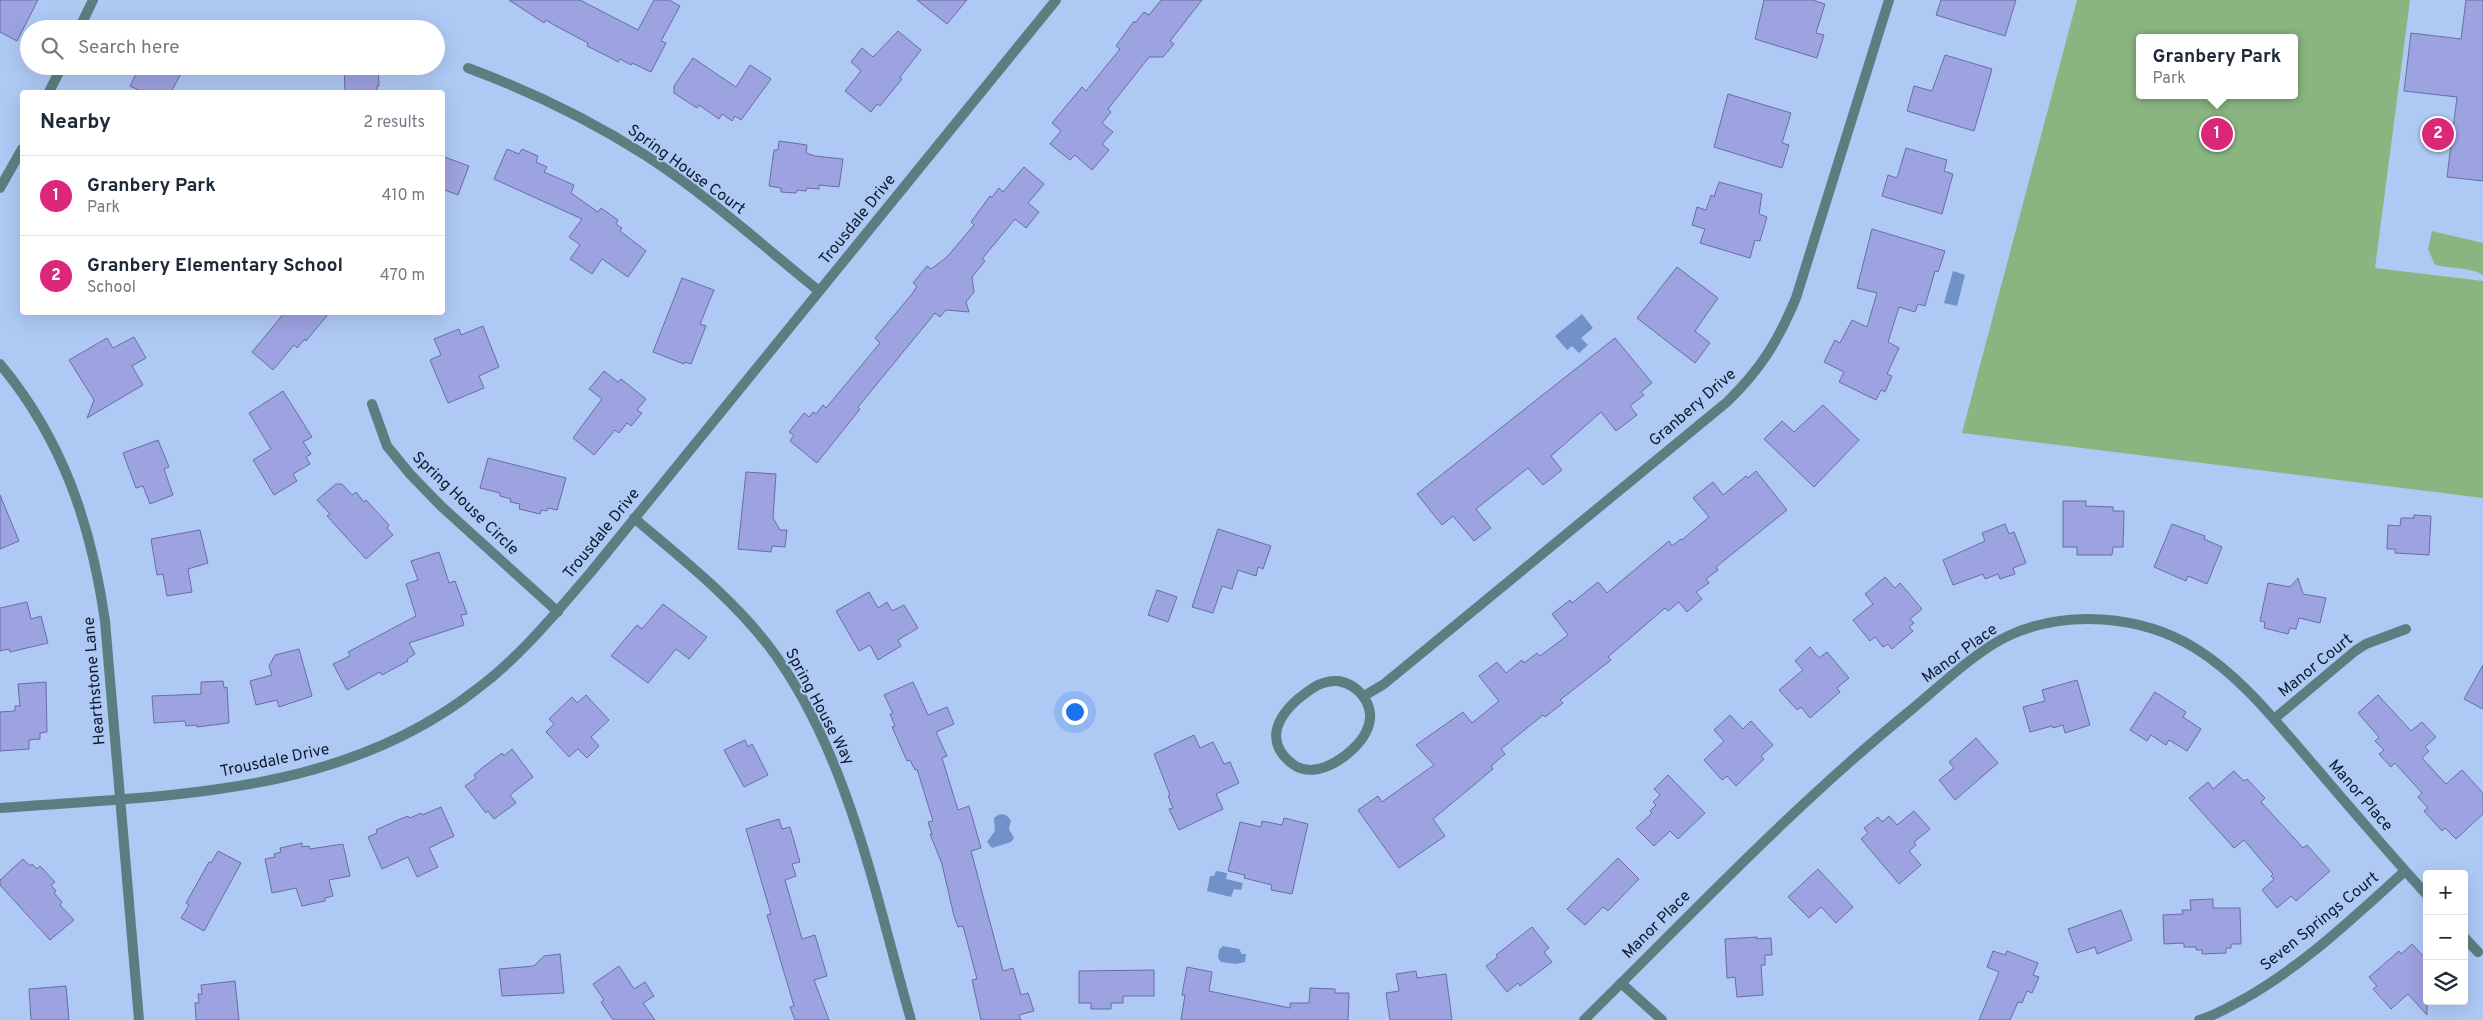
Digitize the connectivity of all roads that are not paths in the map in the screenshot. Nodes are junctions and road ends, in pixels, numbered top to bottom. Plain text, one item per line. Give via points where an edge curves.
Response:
1 (93, 0) edge
2 (1056, 0) edge
3 (1889, 0) edge
4 (83, 20) edge
5 (468, 68) dead end
6 (58, 75) edge
7 (51, 90) edge
8 (20, 153) edge
9 (0, 188) edge
10 (819, 291) junction
11 (0, 364) edge
12 (372, 404) dead end
13 (634, 518) junction
14 (558, 612) junction
15 (2406, 629) dead end
16 (1364, 696) junction
17 (2274, 719) junction
18 (121, 798) junction
19 (0, 808) edge
20 (2405, 871) junction
21 (2423, 891) edge
22 (2468, 941) edge
23 (2478, 952) dead end
24 (1621, 983) junction
25 (139, 1020) edge
26 (911, 1020) edge
27 (1584, 1020) edge
28 (1662, 1020) edge
29 (2199, 1020) edge

1 - 4 street
2 - 10 street, Trousdale Drive
3 - 16 street, Granbery Drive via 1796,298 1763,364 1727,402 1384,684
5 - 10 street, Spring House Court via 567,112 647,156 714,205
6 - 7 street
8 - 9 street
10 - 13 street, Trousdale Drive
11 - 18 street, Hearthstone Lane via 26,398 58,455 91,542 105,621
12 - 14 street, Spring House Circle via 388,446 410,474
13 - 14 street, Trousdale Drive
13 - 26 street, Spring House Way via 733,605 769,645 800,696 828,749 846,795
14 - 18 street, Trousdale Drive via 516,656 476,691 406,734 369,752 272,781 233,788
15 - 17 street, Manor Court via 2355,651
16 - 16 street via 1352,686 1338,681 1324,682 1310,689 1284,711 1277,723 1276,737 1283,754 1299,768 1310,771 1336,762 1367,732 1369,710
17 - 20 street, Manor Place
17 - 24 street, Manor Place via 2240,682 2210,658 2169,635 2147,627 2081,619 2037,626 2008,636 1947,680 1833,777 1728,874
18 - 19 street, Trousdale Drive
18 - 25 street, Hearthstone Lane
20 - 21 street, Manor Place
20 - 29 street, Seven Springs Court via 2278,979
22 - 23 street
24 - 27 street, Manor Place
24 - 28 street

